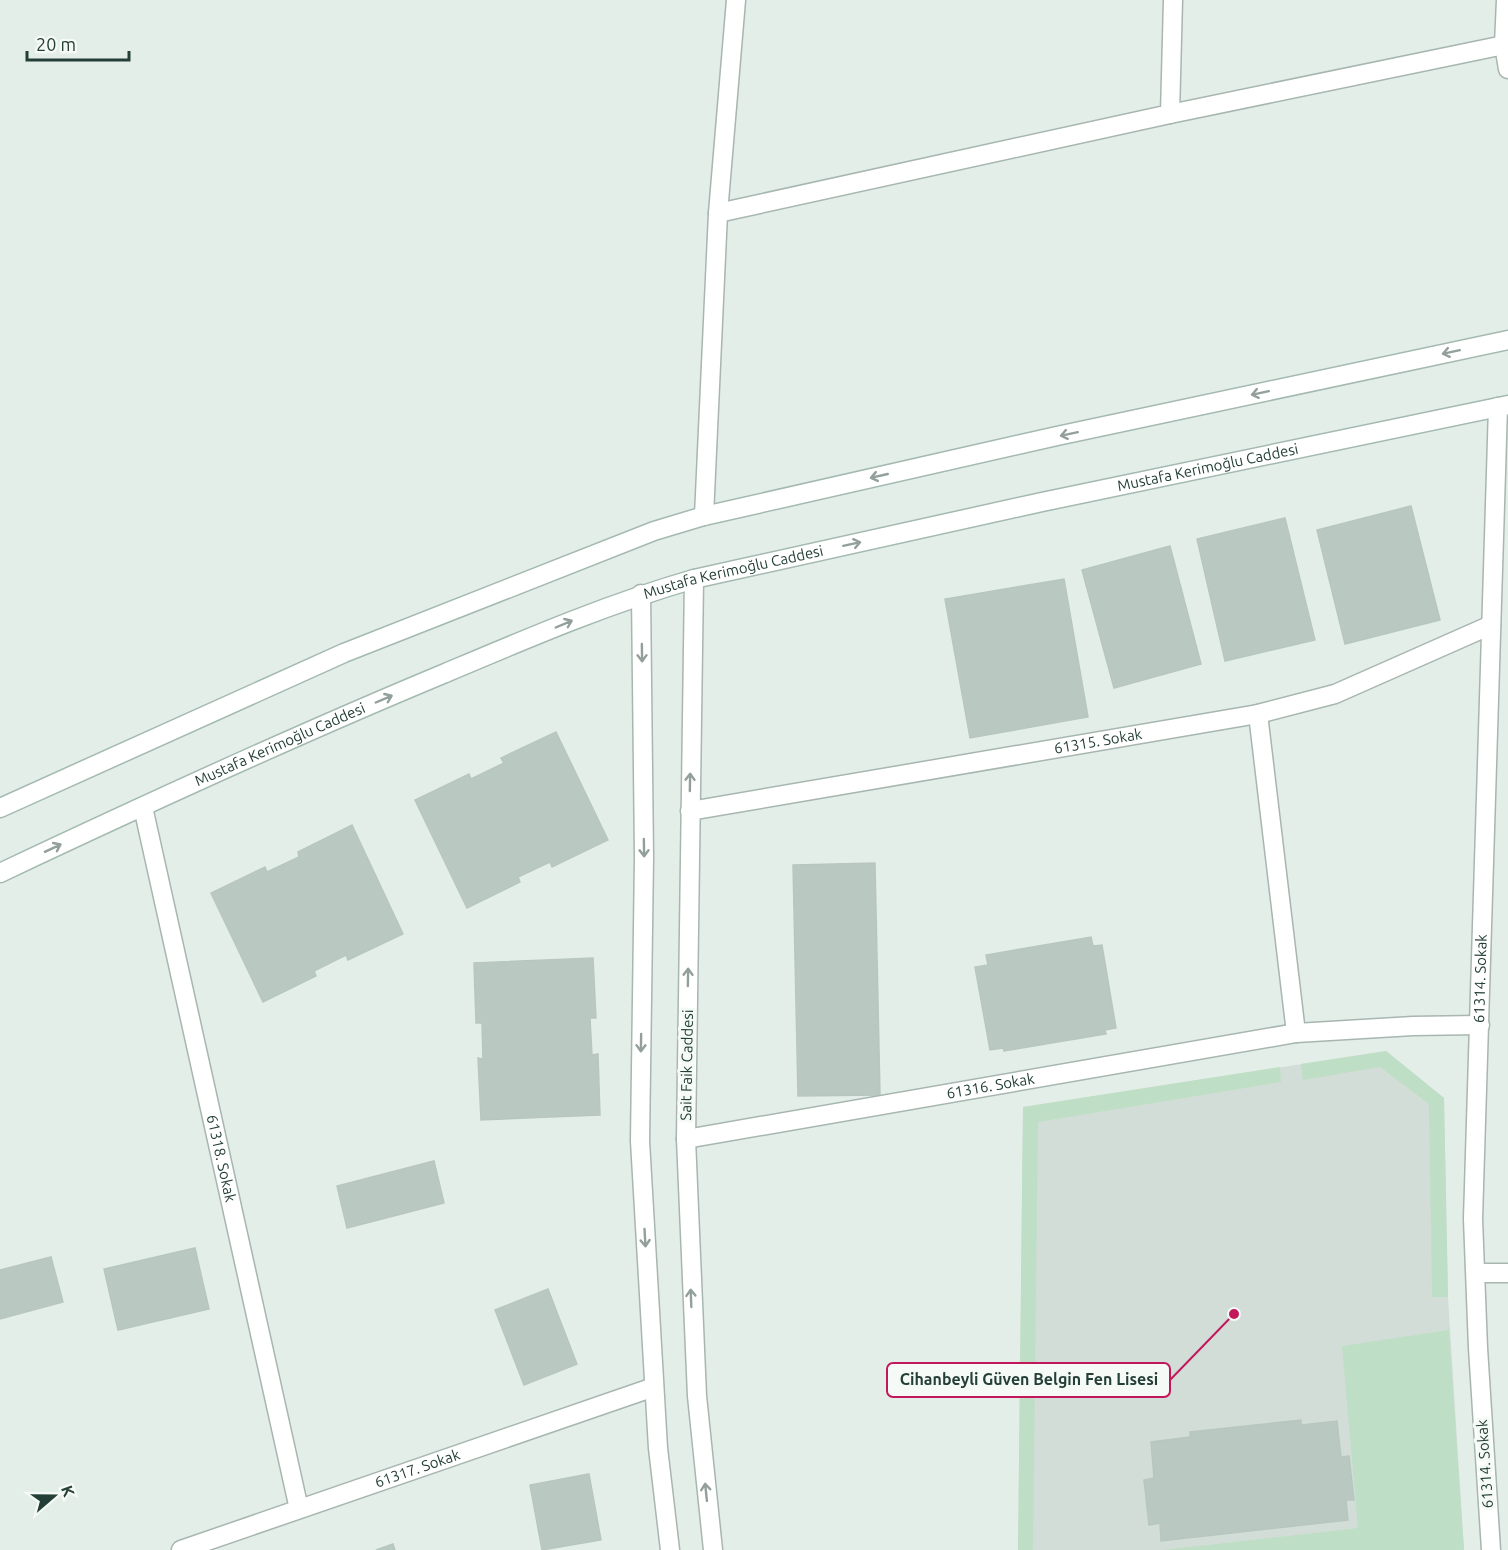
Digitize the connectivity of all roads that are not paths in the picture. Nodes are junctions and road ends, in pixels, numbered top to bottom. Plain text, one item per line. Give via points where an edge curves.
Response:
1 (736, 0) edge
2 (1173, 0) edge
3 (1506, 0) edge
4 (1504, 45) junction
5 (1508, 69) edge
6 (1170, 114) junction
7 (718, 213) junction
8 (1508, 340) edge
9 (1503, 406) edge
10 (704, 516) junction
11 (693, 579) junction
12 (641, 594) junction
13 (1491, 625) junction
14 (1258, 714) junction
15 (143, 807) junction
16 (0, 808) edge
17 (690, 811) junction
18 (0, 873) edge
19 (1480, 1025) junction
20 (1296, 1033) junction
21 (686, 1139) junction
22 (1478, 1273) junction
23 (1508, 1273) edge
24 (654, 1387) junction
25 (299, 1509) junction
26 (181, 1550) edge
27 (669, 1550) edge
28 (713, 1550) edge
29 (1491, 1550) edge

1 - 7 street
2 - 6 street
3 - 4 street
4 - 5 street
4 - 6 street
6 - 7 street
7 - 10 street
8 -> 10 street
11 -> 9 street, Mustafa Kerimoğlu Caddesi
9 - 13 street, 61314. Sokak
10 - 16 street via 654,531 344,653
11 - 12 street, Mustafa Kerimoğlu Caddesi
17 -> 11 street, Sait Faik Caddesi
15 -> 12 street, Mustafa Kerimoğlu Caddesi via 352,712
12 -> 24 street via 644,857 640,1141
13 - 14 street, 61315. Sokak via 1335,693
13 - 19 street, 61314. Sokak
14 - 17 street, 61315. Sokak
14 - 20 street
18 -> 15 street, Mustafa Kerimoğlu Caddesi
15 - 25 street, 61318. Sokak
21 -> 17 street, Sait Faik Caddesi
19 - 20 street, 61316. Sokak
19 - 22 street, 61314. Sokak via 1473,1219
20 - 21 street, 61316. Sokak
28 -> 21 street, Sait Faik Caddesi via 697,1396
22 - 23 street
22 - 29 street, 61314. Sokak via 1478,1348
24 - 25 street, 61317. Sokak
24 - 27 street
25 - 26 street, 61317. Sokak

